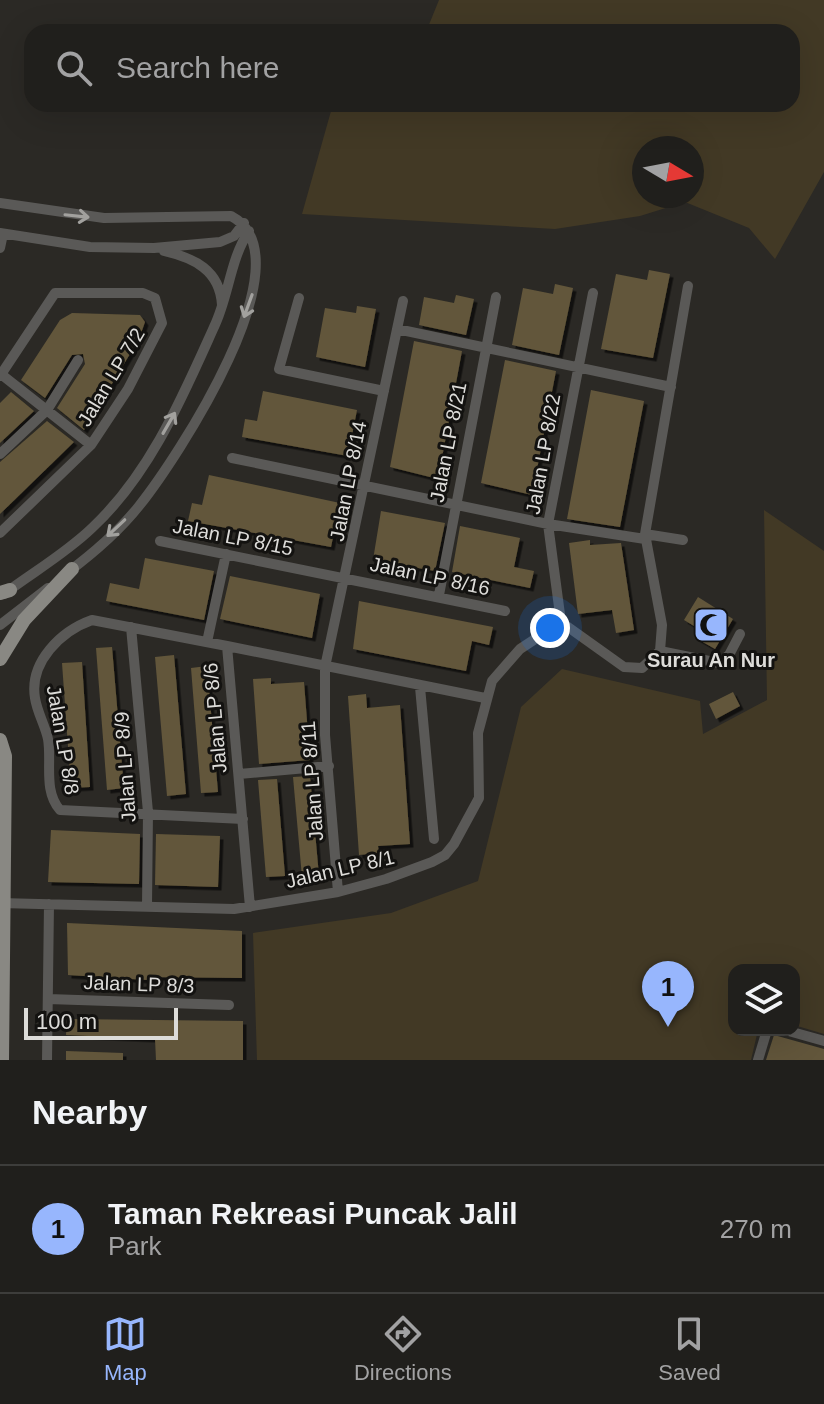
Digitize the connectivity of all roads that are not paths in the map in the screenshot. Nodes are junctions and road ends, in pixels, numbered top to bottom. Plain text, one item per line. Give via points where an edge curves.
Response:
1 (0, 203) edge
2 (247, 227) junction
3 (1, 233) edge
4 (0, 248) edge
5 (154, 248) junction
6 (688, 286) dead end
7 (593, 293) dead end
8 (496, 297) dead end
9 (299, 298) dead end
10 (403, 301) dead end
11 (222, 311) junction
12 (397, 329) junction
13 (485, 347) junction
14 (78, 360) dead end
15 (576, 368) junction
16 (1, 376) edge
17 (671, 387) junction
18 (384, 391) junction
19 (47, 410) junction
20 (91, 445) junction
21 (0, 454) edge
22 (232, 458) dead end
23 (367, 485) junction
24 (454, 502) junction
25 (548, 524) junction
26 (0, 533) edge
27 (645, 536) junction
28 (683, 540) dead end
29 (160, 541) dead end
30 (226, 554) junction
31 (72, 569) junction
32 (347, 577) junction
33 (3, 593) edge
34 (439, 595) junction
35 (505, 611) dead end
36 (561, 622) junction
37 (0, 625) edge
38 (131, 627) junction
39 (740, 634) dead end
40 (207, 642) junction
41 (227, 646) junction
42 (660, 651) junction
43 (0, 659) edge
44 (325, 667) junction
45 (420, 687) junction
46 (485, 698) junction
47 (0, 740) edge
48 (329, 766) junction
49 (239, 774) junction
50 (148, 812) junction
51 (243, 819) junction
52 (434, 839) dead end
53 (338, 892) junction
54 (2, 903) edge
55 (49, 904) junction
56 (147, 906) junction
57 (250, 907) junction
58 (48, 999) junction
59 (229, 1005) dead end
60 (800, 1034) edge
61 (765, 1036) edge
62 (824, 1041) edge
63 (2, 1060) edge
64 (47, 1060) edge
65 (758, 1060) edge

1 -> 2 street via 104,218 220,215
2 - 5 street via 220,242
2 - 11 street
2 -> 31 street via 258,261 254,290 230,356 199,418 137,508
3 - 4 street
3 - 5 street via 90,247
5 - 11 street via 207,269 218,283
6 - 17 street
7 - 15 street, Jalan LP 8/22
8 - 13 street, Jalan LP 8/21
9 - 18 street via 279,369
10 - 12 street, Jalan LP 8/14
33 -> 11 street via 93,527 141,471 177,409
12 - 13 street
12 - 18 street, Jalan LP 8/14
13 - 15 street
13 - 24 street, Jalan LP 8/21
14 - 19 street
15 - 17 street
15 - 25 street, Jalan LP 8/22
16 - 19 street
16 - 20 street, Jalan LP 7/2 via 55,293 122,291 155,298 162,315 160,331
17 - 27 street
18 - 23 street, Jalan LP 8/14
19 - 20 street
19 - 21 street
20 - 26 street, Jalan LP 7/2
22 - 23 street
23 - 24 street
23 - 32 street, Jalan LP 8/14
24 - 25 street
24 - 34 street, Jalan LP 8/21
25 - 27 street
25 - 36 street, Jalan LP 8/22
27 - 28 street
27 - 42 street via 662,625
29 - 30 street, Jalan LP 8/15
30 - 32 street, Jalan LP 8/15
30 - 40 street
31 - 37 street
31 - 43 main road via 24,620
32 - 34 street, Jalan LP 8/16
32 - 44 street, Jalan LP 8/14
34 - 35 street, Jalan LP 8/16
36 - 42 street via 624,667 642,668
36 - 46 street, Jalan LP 8/1 via 512,657
38 - 40 street
38 - 50 street, Jalan LP 8/9
38 - 50 street, Jalan LP 8/8 via 92,620 75,626 45,655 34,682 58,809
39 - 42 street via 719,663
40 - 41 street
41 - 44 street, Jalan LP 8/6
41 - 49 street, Jalan LP 8/6
44 - 45 street, Jalan LP 8/6
44 - 48 street, Jalan LP 8/11
45 - 46 street, Jalan LP 8/6
45 - 52 street
46 - 53 street, Jalan LP 8/1 via 478,733 479,798 454,844 445,855 404,873
47 - 54 main road via 5,756
48 - 49 street
48 - 53 street, Jalan LP 8/11
49 - 51 street, Jalan LP 8/6
50 - 51 street
50 - 56 street, Jalan LP 8/9
51 - 57 street, Jalan LP 8/6
53 - 57 street, Jalan LP 8/1
54 - 55 street, Jalan LP 8/1
54 - 63 main road
55 - 56 street, Jalan LP 8/1
55 - 58 street
56 - 57 street, Jalan LP 8/1
58 - 59 street, Jalan LP 8/3
58 - 64 street
60 - 62 street
61 - 65 street

